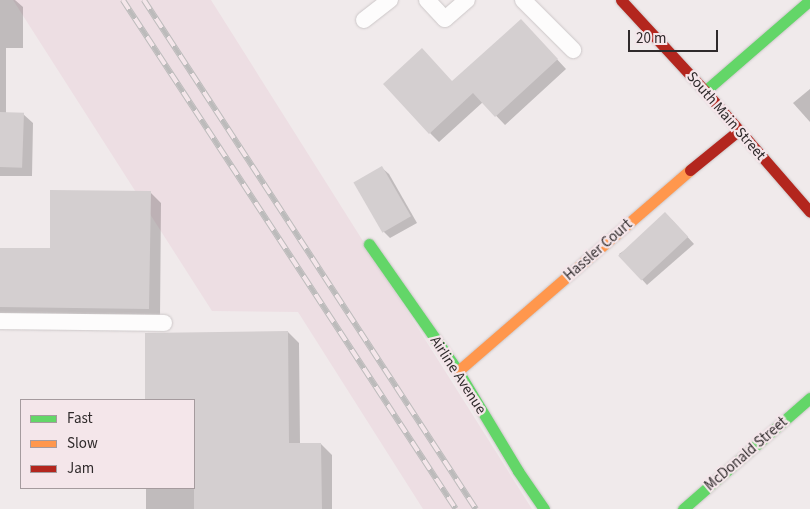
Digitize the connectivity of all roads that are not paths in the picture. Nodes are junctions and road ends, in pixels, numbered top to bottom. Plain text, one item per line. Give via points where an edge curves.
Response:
1 (390, 0) edge
2 (427, 0) edge
3 (467, 0) edge
4 (523, 0) edge
5 (621, 0) edge
6 (810, 0) edge
7 (364, 20) dead end
8 (573, 50) dead end
9 (705, 91) junction
10 (739, 130) junction
11 (810, 212) edge
12 (369, 244) dead end
13 (0, 321) edge
14 (164, 324) dead end
15 (458, 371) junction
16 (810, 398) edge
17 (544, 509) edge
18 (683, 509) edge

1 - 7 lane
2 - 3 lane via 445,19
4 - 8 lane
5 - 9 street, South Main Street
6 - 9 street
9 - 10 street, South Main Street
10 - 11 street, South Main Street
10 - 15 street, Hassler Court
12 - 15 street, Airline Avenue
13 - 14 lane
15 - 17 street, Airline Avenue
16 - 18 street, McDonald Street

